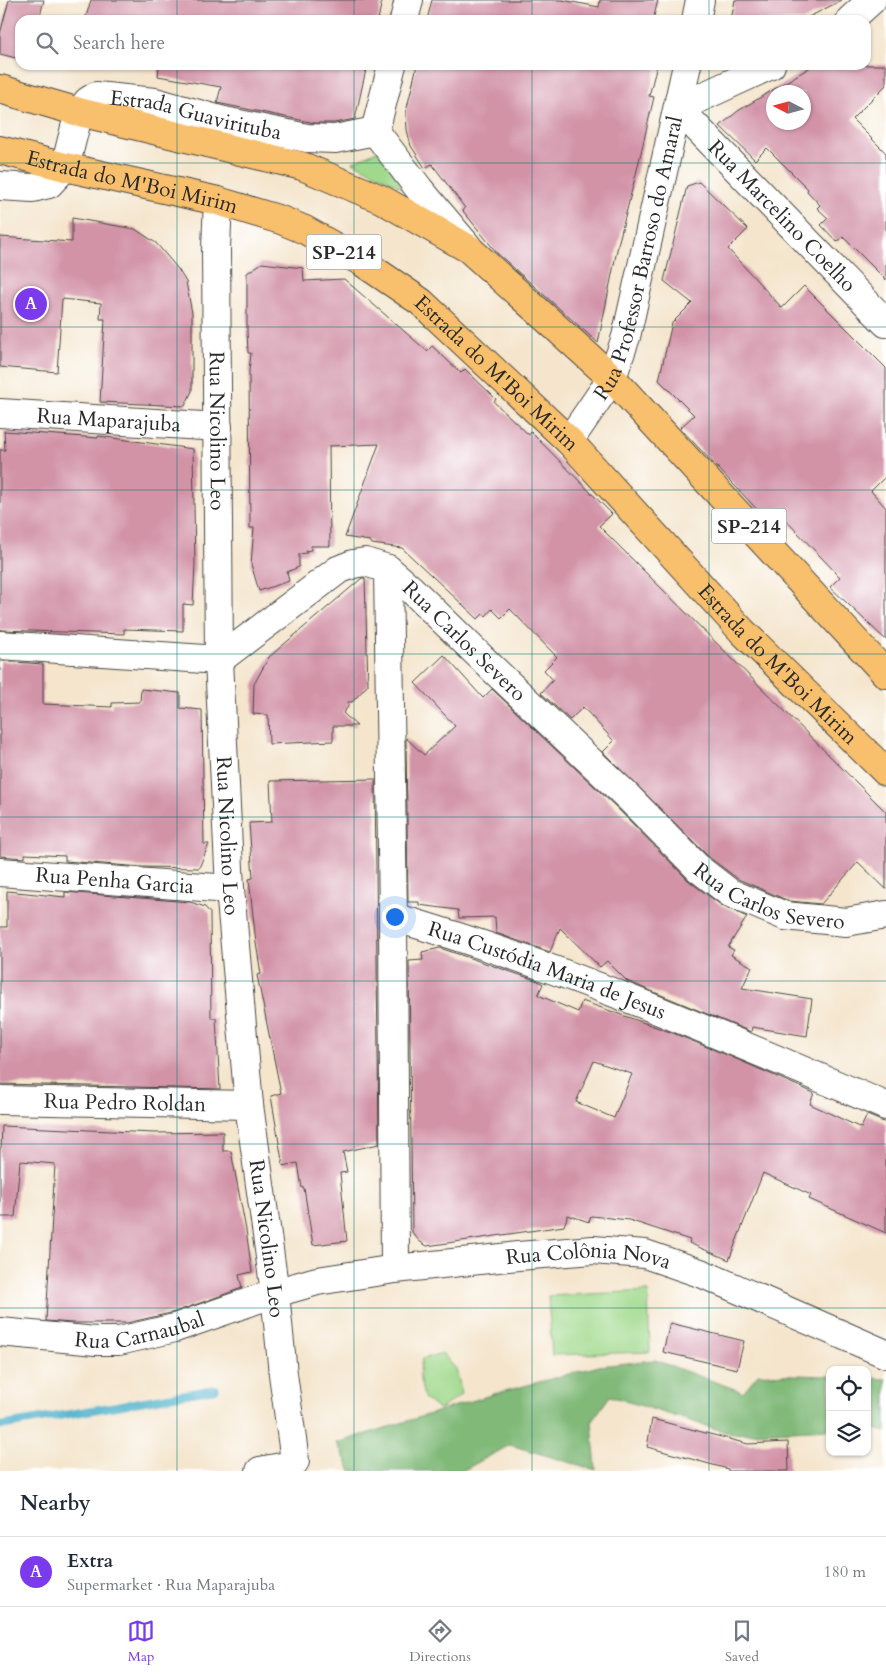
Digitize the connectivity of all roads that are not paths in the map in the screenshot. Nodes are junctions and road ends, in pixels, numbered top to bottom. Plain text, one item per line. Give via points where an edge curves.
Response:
1 (409, 0) edge
2 (700, 0) edge
3 (872, 0) edge
4 (405, 15) edge
5 (697, 15) edge
6 (856, 15) edge
7 (391, 70) edge
8 (686, 70) edge
9 (760, 70) edge
10 (0, 89) edge
11 (678, 108) junction
12 (80, 112) junction
13 (375, 131) junction
14 (0, 150) edge
15 (65, 167) junction
16 (0, 186) edge
17 (218, 201) junction
18 (469, 248) junction
19 (886, 323) edge
20 (612, 378) junction
21 (0, 413) edge
22 (218, 427) junction
23 (568, 441) junction
24 (388, 569) junction
25 (0, 645) edge
26 (219, 660) junction
27 (886, 674) edge
28 (886, 772) edge
29 (0, 872) edge
30 (230, 889) junction
31 (886, 916) edge
32 (393, 917) junction
33 (0, 1100) edge
34 (249, 1105) junction
35 (886, 1106) edge
36 (396, 1269) junction
37 (276, 1293) junction
38 (0, 1332) edge
39 (886, 1354) edge
40 (260, 1471) edge

1 - 4 street
2 - 5 street
3 - 6 street
7 - 13 street
8 - 11 street, Rua Professor Barroso do Amaral
9 - 11 street
10 - 12 main road, SP-214
11 - 19 street, Rua Marcelino Coelho
11 - 20 street, Rua Professor Barroso do Amaral via 626,337
12 - 13 street, Estrada Guavirituba via 91,98 102,96 155,102 224,121 307,138 335,139
12 - 15 street, Estrada Guavirituba
12 - 18 main road, SP-214 via 302,166 380,199
13 - 18 street
14 - 15 main road, Estrada do M'Boi Mirim / SP-214
15 - 16 street via 49,184 33,188
15 - 17 main road, Estrada do M'Boi Mirim / SP-214
17 - 22 street, Rua Nicolino Leo
17 - 23 main road, Estrada do M'Boi Mirim / SP-214 via 305,230 362,262 421,302
18 - 20 main road, SP-214
20 - 23 street, Rua Professor Barroso do Amaral
20 - 27 main road, SP-214
21 - 22 street, Rua Maparajuba
22 - 26 street, Rua Nicolino Leo
23 - 28 main road, Estrada do M'Boi Mirim / SP-214 via 742,631
24 - 26 street, Rua Carlos Severo via 365,562 338,570
24 - 31 street, Rua Carlos Severo via 628,797 699,869 730,893 785,916 846,922
24 - 32 street
25 - 26 street
26 - 30 street, Rua Nicolino Leo
29 - 30 street, Rua Penha Garcia
30 - 34 street, Rua Nicolino Leo
32 - 35 street, Rua Custódia Maria de Jesus via 454,934 569,975
32 - 36 street, Rua Custódia Maria de Jesus
33 - 34 street, Rua Pedro Roldan
34 - 37 street, Rua Nicolino Leo
36 - 37 street, Rua Colônia Nova via 317,1281
36 - 39 street, Rua Colônia Nova via 593,1250 646,1254 703,1274
37 - 38 street, Rua Carnaubal via 175,1328 119,1341
37 - 40 street, Rua Nicolino Leo via 295,1460 292,1465

